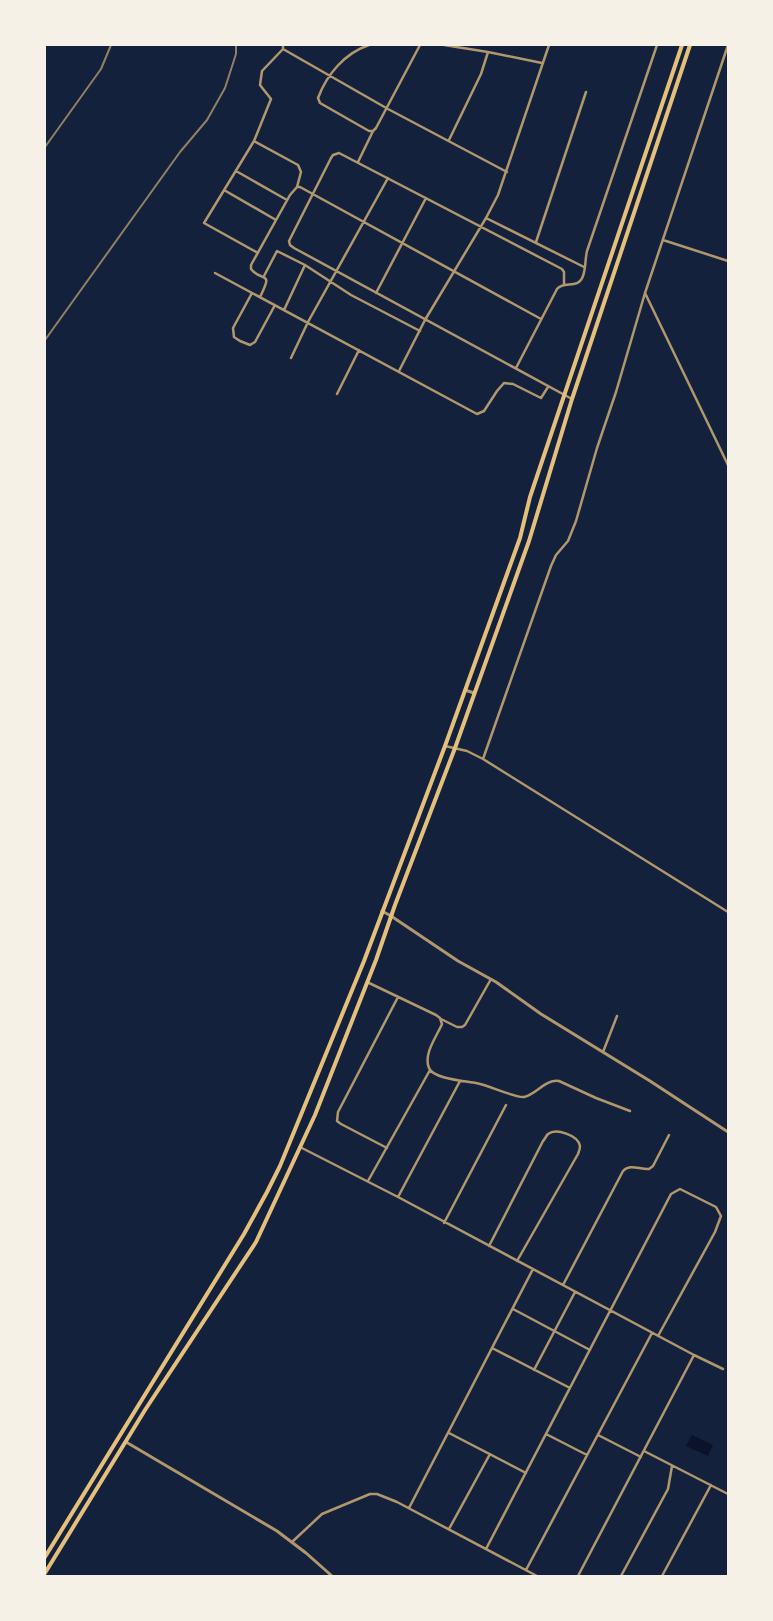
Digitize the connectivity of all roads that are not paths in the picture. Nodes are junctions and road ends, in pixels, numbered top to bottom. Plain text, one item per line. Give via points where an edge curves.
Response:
1 (369, 45) edge
2 (420, 45) edge
3 (444, 45) edge
4 (483, 45) edge
5 (549, 45) edge
6 (657, 45) edge
7 (682, 45) edge
8 (690, 45) edge
9 (728, 45) edge
10 (283, 47) edge
11 (483, 51) junction
12 (488, 52) junction
13 (542, 63) junction
14 (330, 76) junction
15 (586, 92) dead end
16 (388, 109) junction
17 (374, 130) junction
18 (448, 140) junction
19 (254, 141) junction
20 (358, 162) junction
21 (236, 172) junction
22 (507, 172) junction
23 (388, 178) junction
24 (297, 187) junction
25 (224, 190) junction
26 (313, 194) junction
27 (426, 198) junction
28 (288, 200) junction
29 (486, 218) junction
30 (276, 220) junction
31 (364, 222) junction
32 (480, 227) junction
33 (663, 240) junction
34 (536, 242) junction
35 (402, 243) junction
36 (258, 253) junction
37 (728, 261) edge
38 (305, 265) junction
39 (584, 267) junction
40 (336, 272) junction
41 (453, 272) junction
42 (215, 273) dead end
43 (264, 276) junction
44 (330, 281) junction
45 (564, 284) junction
46 (252, 293) junction
47 (376, 293) junction
48 (645, 293) junction
49 (260, 297) junction
50 (275, 305) junction
51 (284, 310) junction
52 (541, 319) junction
53 (425, 320) junction
54 (308, 322) junction
55 (420, 330) junction
56 (359, 350) junction
57 (291, 358) dead end
58 (516, 368) junction
59 (399, 371) junction
60 (548, 386) junction
61 (337, 394) dead end
62 (564, 395) junction
63 (572, 399) junction
64 (728, 465) edge
65 (465, 690) junction
66 (474, 693) junction
67 (445, 746) junction
68 (456, 748) junction
69 (483, 759) junction
70 (382, 911) junction
71 (728, 912) edge
72 (391, 916) junction
73 (490, 979) junction
74 (367, 982) junction
75 (398, 997) junction
76 (617, 1016) dead end
77 (440, 1018) junction
78 (603, 1052) junction
79 (430, 1070) junction
80 (460, 1081) junction
81 (506, 1105) dead end
82 (630, 1111) dead end
83 (728, 1132) edge
84 (668, 1135) dead end
85 (300, 1147) junction
86 (387, 1148) junction
87 (368, 1181) junction
88 (398, 1197) junction
89 (444, 1223) junction
90 (489, 1246) junction
91 (518, 1261) junction
92 (533, 1269) junction
93 (563, 1285) junction
94 (575, 1292) junction
95 (513, 1309) junction
96 (611, 1310) junction
97 (555, 1331) junction
98 (652, 1333) junction
99 (658, 1336) junction
100 (492, 1348) junction
101 (590, 1350) junction
102 (694, 1355) junction
103 (723, 1369) dead end
104 (534, 1370) junction
105 (570, 1388) junction
106 (449, 1432) junction
107 (546, 1434) junction
108 (598, 1435) junction
109 (126, 1442) junction
110 (644, 1451) junction
111 (490, 1454) junction
112 (587, 1455) junction
113 (641, 1457) junction
114 (672, 1466) junction
115 (526, 1473) junction
116 (711, 1485) junction
117 (728, 1494) edge
118 (409, 1508) junction
119 (74, 1512) junction
120 (81, 1516) junction
121 (449, 1530) junction
122 (292, 1542) junction
123 (486, 1549) junction
124 (45, 1557) edge
125 (526, 1570) junction
126 (45, 1573) edge
127 (332, 1576) edge
128 (537, 1576) edge
129 (578, 1576) edge
130 (621, 1576) edge
131 (662, 1576) edge

1 - 14 street via 345,57
2 - 16 street
3 - 11 street
4 - 11 street
5 - 13 street
6 - 39 street
7 - 62 main road
8 - 63 main road
9 - 33 street
10 - 14 street
10 - 19 street via 262,71 260,85 271,99
11 - 12 street
12 - 13 street
12 - 18 street via 481,74
13 - 22 street
14 - 16 street
14 - 17 street via 318,101 370,131
15 - 34 street
16 - 17 street
16 - 18 street
17 - 20 street
18 - 22 street
19 - 21 street
19 - 24 street via 298,165 301,172
20 - 23 street
20 - 26 street via 339,153 333,155
21 - 25 street
21 - 28 street
22 - 29 street
23 - 27 street
23 - 31 street
24 - 26 street
24 - 28 street
25 - 30 street
25 - 36 street via 204,223
26 - 31 street
26 - 40 street via 290,245
27 - 32 street
27 - 35 street
28 - 30 street
29 - 32 street
29 - 34 street
30 - 36 street
31 - 35 street
31 - 40 street
32 - 41 street
32 - 45 street via 562,270
33 - 37 street
33 - 48 street
34 - 39 street
35 - 41 street
35 - 47 street
36 - 43 street via 251,269
38 - 43 street via 278,251
38 - 44 street
38 - 51 street
39 - 45 street via 580,281 574,285
40 - 44 street
40 - 47 street
41 - 52 street
41 - 53 street
42 - 46 street
43 - 49 street via 267,284
44 - 54 street
44 - 55 street
45 - 52 street via 557,289
46 - 49 street
46 - 50 street via 233,328 234,337 240,341 250,345 255,342
47 - 53 street
48 - 64 street
48 - 69 street via 576,521 568,541 551,566
49 - 50 street
50 - 51 street
51 - 54 street
52 - 58 street
53 - 55 street
53 - 58 street
54 - 56 street
54 - 57 street
55 - 59 street
56 - 59 street
56 - 61 street
58 - 60 street
59 - 60 street via 477,414 484,411 504,383 541,398
60 - 62 street
62 - 63 street
62 - 65 main road via 520,538
63 - 66 main road via 529,541
65 - 66 street
65 - 67 main road
66 - 68 main road
67 - 68 street
67 - 70 main road
68 - 69 street
68 - 72 main road
69 - 71 street
70 - 72 street
70 - 119 main road via 364,962 267,1192
72 - 73 street
72 - 74 main road
73 - 77 street via 465,1025 457,1027
73 - 78 street
74 - 75 street
74 - 85 main road
75 - 77 street
75 - 86 street via 336,1117 341,1124
76 - 78 street
77 - 79 street via 442,1024 429,1052
78 - 83 street
79 - 80 street
79 - 86 street
80 - 82 street via 487,1085 523,1097 554,1080
80 - 88 street
81 - 89 street
84 - 93 street via 653,1166 623,1171
85 - 87 street
85 - 109 main road via 256,1242
86 - 87 street
87 - 88 street
88 - 89 street
89 - 90 street
90 - 91 street
90 - 91 street via 549,1134 555,1132 576,1139 580,1146 578,1154
91 - 92 street
92 - 93 street
92 - 95 street
93 - 94 street
94 - 96 street
94 - 97 street
95 - 97 street
95 - 100 street
96 - 98 street
96 - 99 street via 671,1194 680,1189 716,1207 721,1216 719,1223
96 - 101 street
97 - 101 street
97 - 104 street
98 - 99 street
98 - 108 street
99 - 102 street
100 - 104 street
100 - 106 street
101 - 105 street
102 - 103 street
102 - 110 street
104 - 105 street
105 - 107 street
106 - 111 street
106 - 118 street
107 - 112 street
107 - 115 street
108 - 112 street
108 - 113 street
109 - 120 main road
109 - 122 street via 277,1530
110 - 113 street
110 - 114 street
111 - 115 street
111 - 121 street
112 - 125 street
113 - 129 street
114 - 116 street
114 - 130 street via 668,1489
115 - 123 street
116 - 117 street
116 - 131 street
118 - 121 street
118 - 122 street via 370,1494 322,1514
119 - 120 street
119 - 124 main road
120 - 126 main road
121 - 123 street
122 - 127 street
123 - 125 street
125 - 128 street

